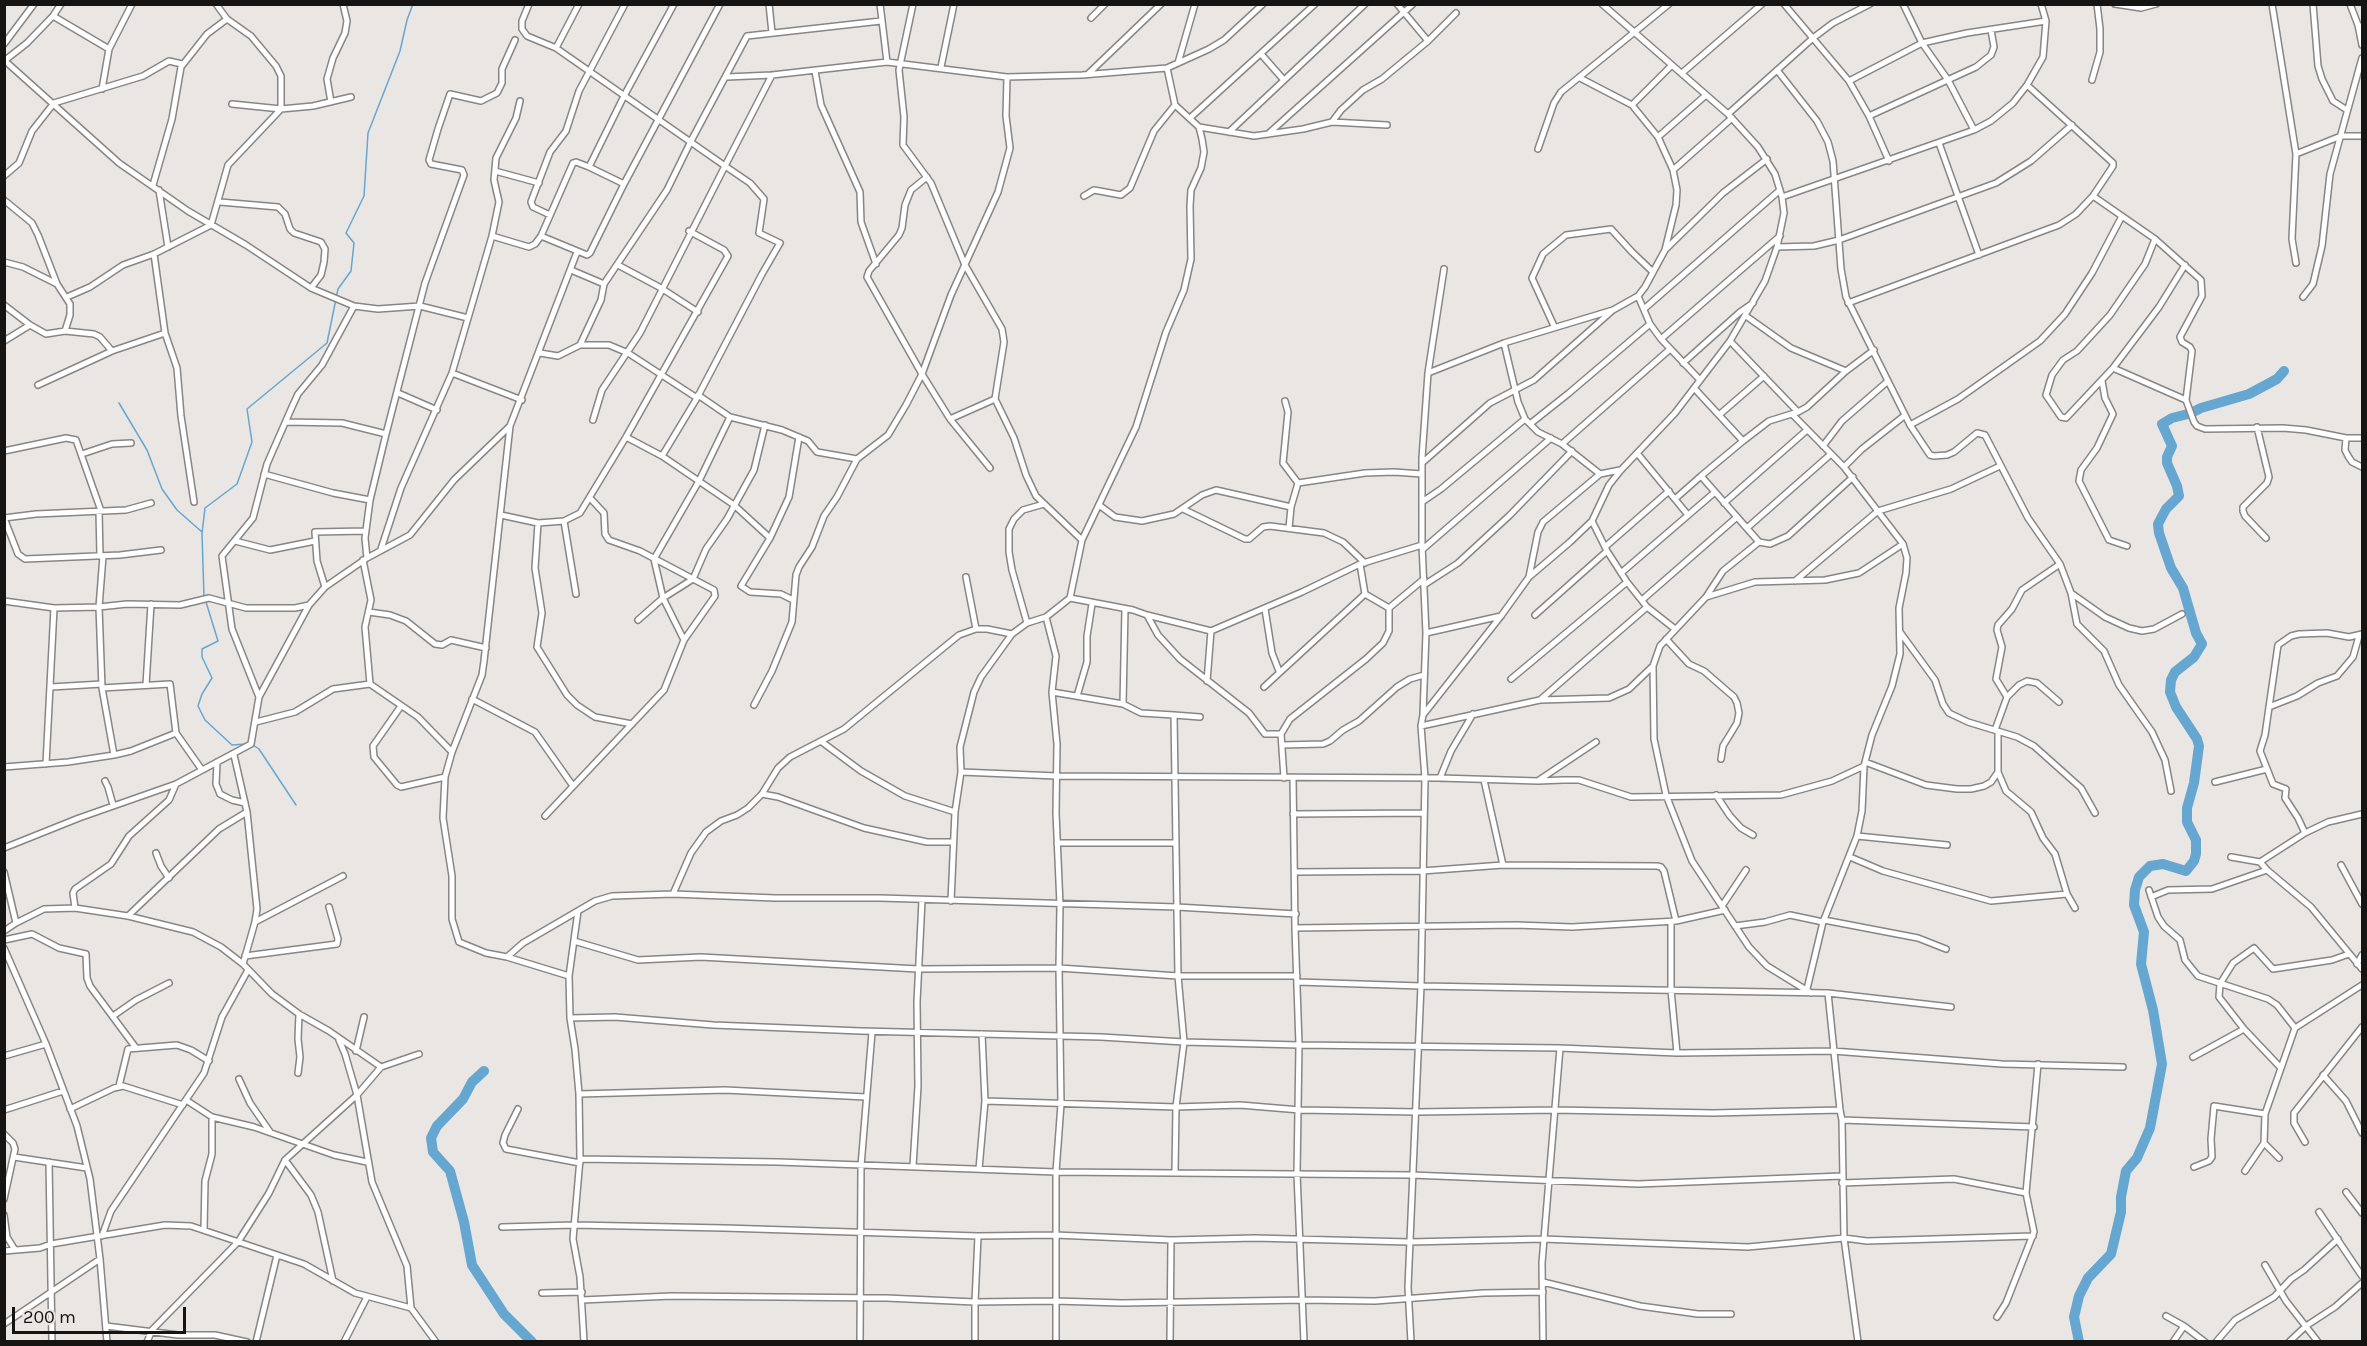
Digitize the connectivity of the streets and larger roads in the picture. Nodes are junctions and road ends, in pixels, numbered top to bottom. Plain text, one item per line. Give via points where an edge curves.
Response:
1 (34, 4) edge
2 (61, 4) edge
3 (132, 4) edge
4 (216, 4) edge
5 (344, 4) edge
6 (529, 4) edge
7 (579, 4) edge
8 (625, 4) edge
9 (674, 4) edge
10 (720, 4) edge
11 (769, 4) edge
12 (880, 4) edge
13 (913, 4) edge
14 (954, 4) edge
15 (1105, 4) edge
16 (1161, 4) edge
17 (1203, 4) edge
18 (1263, 4) edge
19 (1315, 4) edge
20 (1365, 4) edge
21 (1397, 4) edge
22 (1413, 4) edge
23 (1602, 4) edge
24 (1669, 4) edge
25 (1762, 4) edge
26 (1784, 4) edge
27 (1870, 4) edge
28 (1903, 4) edge
29 (2041, 4) edge
30 (2097, 4) edge
31 (2115, 4) edge
32 (2156, 4) edge
33 (2272, 4) edge
34 (2313, 4) edge
35 (2350, 4) edge
36 (1194, 6) edge
37 (1404, 12) junction
38 (1456, 13) dead end
39 (53, 16) junction
40 (1091, 18) dead end
41 (227, 19) junction
42 (881, 21) junction
43 (2046, 21) junction
44 (2360, 26) edge
45 (1991, 30) junction
46 (1634, 32) junction
47 (772, 33) junction
48 (1813, 38) junction
49 (515, 40) dead end
50 (1428, 41) junction
51 (1922, 43) junction
52 (4, 44) edge
53 (2362, 45) edge
54 (556, 48) junction
55 (109, 49) junction
56 (1261, 54) junction
57 (2362, 58) edge
58 (5, 60) edge
59 (887, 62) junction
60 (900, 62) junction
61 (1178, 63) junction
62 (182, 64) junction
63 (1672, 65) junction
64 (941, 68) junction
65 (1167, 68) junction
66 (1777, 70) junction
67 (815, 71) junction
68 (590, 72) junction
69 (1682, 73) junction
70 (1088, 74) junction
71 (772, 75) junction
72 (1007, 76) junction
73 (727, 77) junction
74 (1580, 78) junction
75 (1282, 80) junction
76 (1948, 80) junction
77 (2092, 80) dead end
78 (1849, 81) junction
79 (2027, 85) junction
80 (102, 89) junction
81 (1706, 95) junction
82 (624, 96) junction
83 (351, 97) dead end
84 (520, 100) dead end
85 (331, 102) junction
86 (54, 103) junction
87 (232, 104) dead end
88 (1175, 105) junction
89 (1632, 105) junction
90 (281, 109) junction
91 (2347, 110) junction
92 (1730, 116) junction
93 (1869, 116) junction
94 (658, 118) junction
95 (1190, 118) junction
96 (1332, 122) junction
97 (1387, 125) dead end
98 (2072, 125) junction
99 (1199, 127) junction
100 (1974, 130) junction
101 (1228, 132) junction
102 (1268, 134) junction
103 (2341, 136) junction
104 (2362, 136) edge
105 (1658, 137) junction
106 (691, 141) junction
107 (1939, 143) junction
108 (1538, 149) dead end
109 (2296, 154) junction
110 (1767, 159) junction
111 (1889, 161) junction
112 (725, 166) junction
113 (589, 167) junction
114 (1673, 170) junction
115 (495, 171) junction
116 (4, 176) edge
117 (927, 177) junction
118 (1835, 179) junction
119 (539, 183) junction
120 (624, 184) junction
121 (153, 185) junction
122 (159, 190) junction
123 (1780, 190) junction
124 (1084, 196) dead end
125 (2093, 196) junction
126 (1782, 197) junction
127 (1959, 197) junction
128 (4, 200) edge
129 (220, 202) junction
130 (550, 215) junction
131 (2122, 216) junction
132 (211, 225) junction
133 (689, 231) junction
134 (1780, 235) junction
135 (492, 236) junction
136 (541, 236) junction
137 (2156, 239) junction
138 (1839, 240) junction
139 (168, 247) junction
140 (1778, 247) junction
141 (1665, 250) junction
142 (577, 252) junction
143 (154, 254) junction
144 (1979, 255) junction
145 (4, 262) edge
146 (2296, 263) dead end
147 (876, 264) junction
148 (618, 265) junction
149 (966, 265) junction
150 (2185, 265) junction
151 (1444, 269) dead end
152 (571, 270) junction
153 (1653, 272) junction
154 (57, 284) junction
155 (604, 285) junction
156 (311, 288) junction
157 (662, 288) junction
158 (1638, 296) junction
159 (67, 297) junction
160 (2303, 297) dead end
161 (1754, 303) junction
162 (1848, 303) junction
163 (4, 305) edge
164 (354, 306) junction
165 (420, 306) junction
166 (1644, 309) junction
167 (1613, 310) junction
168 (698, 312) junction
169 (1746, 316) junction
170 (468, 318) junction
171 (1650, 324) junction
172 (30, 326) junction
173 (1554, 326) junction
174 (65, 331) junction
175 (165, 333) junction
176 (1661, 339) junction
177 (4, 341) edge
178 (1730, 341) junction
179 (1504, 343) junction
180 (580, 345) junction
181 (1669, 350) junction
182 (1874, 350) junction
183 (112, 351) junction
184 (540, 352) junction
185 (628, 353) junction
186 (1683, 363) junction
187 (2113, 368) junction
188 (1846, 371) junction
189 (452, 373) junction
190 (1428, 373) junction
191 (922, 374) junction
192 (662, 375) junction
193 (1764, 376) junction
194 (1700, 380) junction
195 (1888, 381) junction
196 (2102, 381) junction
197 (38, 385) dead end
198 (1694, 388) junction
199 (1515, 390) junction
200 (398, 393) junction
201 (697, 396) junction
202 (995, 399) junction
203 (522, 400) junction
204 (2186, 400) junction
205 (1285, 401) dead end
206 (437, 410) junction
207 (1795, 413) junction
208 (1719, 415) junction
209 (1904, 416) junction
210 (730, 417) junction
211 (950, 419) junction
212 (1525, 419) junction
213 (593, 420) dead end
214 (286, 422) junction
215 (1530, 424) junction
216 (765, 425) junction
217 (1910, 425) junction
218 (510, 426) junction
219 (2257, 427) junction
220 (1807, 430) junction
221 (386, 434) junction
222 (626, 437) junction
223 (799, 437) junction
224 (1551, 438) junction
225 (2346, 438) junction
226 (2362, 438) edge
227 (1743, 441) junction
228 (131, 443) dead end
229 (1562, 444) junction
230 (1823, 446) junction
231 (4, 451) edge
232 (1572, 452) junction
233 (1637, 453) junction
234 (82, 454) junction
235 (1831, 454) junction
236 (662, 456) junction
237 (857, 459) junction
238 (1422, 463) junction
239 (2000, 466) junction
240 (1844, 467) junction
241 (990, 468) dead end
242 (2362, 468) edge
243 (1620, 470) junction
244 (264, 474) junction
245 (1422, 474) junction
246 (1600, 474) junction
247 (1701, 476) junction
248 (1853, 477) junction
249 (699, 481) junction
250 (1298, 483) junction
251 (1669, 491) junction
252 (1715, 492) junction
253 (590, 498) junction
254 (1675, 499) junction
255 (370, 500) junction
256 (194, 502) dead end
257 (1422, 502) junction
258 (151, 503) dead end
259 (1724, 503) junction
260 (1044, 504) junction
261 (734, 505) junction
262 (1099, 506) junction
263 (1291, 507) junction
264 (1183, 508) junction
265 (100, 511) junction
266 (1878, 511) junction
267 (501, 515) junction
268 (1688, 515) junction
269 (4, 518) edge
270 (1737, 518) junction
271 (564, 521) junction
272 (1592, 521) junction
273 (538, 523) junction
274 (1289, 528) junction
275 (1746, 528) junction
276 (366, 531) junction
277 (770, 538) junction
278 (2266, 538) dead end
279 (1082, 540) junction
280 (235, 541) junction
281 (315, 541) junction
282 (1760, 542) junction
283 (1903, 544) junction
284 (2127, 546) dead end
285 (1422, 547) junction
286 (1606, 549) junction
287 (161, 550) dead end
288 (381, 550) junction
289 (101, 556) junction
290 (365, 559) junction
291 (654, 559) junction
292 (1362, 564) junction
293 (2060, 564) junction
294 (1621, 573) junction
295 (966, 577) dead end
296 (1529, 577) junction
297 (693, 579) junction
298 (1795, 581) junction
299 (1424, 582) junction
300 (1627, 582) junction
301 (325, 587) junction
302 (2071, 593) junction
303 (576, 594) dead end
304 (1365, 594) junction
305 (1706, 597) junction
306 (663, 598) junction
307 (1070, 598) junction
308 (793, 600) junction
309 (1642, 600) junction
310 (4, 601) edge
311 (151, 604) junction
312 (229, 604) junction
313 (1092, 604) junction
314 (309, 605) junction
315 (99, 607) junction
316 (1647, 607) junction
317 (54, 608) junction
318 (1389, 608) junction
319 (1125, 609) junction
320 (1265, 609) junction
321 (369, 612) junction
322 (2182, 614) dead end
323 (1147, 615) junction
324 (1535, 615) dead end
325 (1502, 616) junction
326 (1046, 617) junction
327 (638, 620) dead end
328 (1027, 623) junction
329 (976, 629) junction
330 (1675, 629) junction
331 (1211, 631) junction
332 (1900, 632) junction
333 (1426, 633) junction
334 (1012, 634) junction
335 (2361, 635) edge
336 (1666, 639) junction
337 (684, 640) junction
338 (486, 648) junction
339 (1653, 666) junction
340 (1280, 671) junction
341 (1424, 675) junction
342 (1511, 680) dead end
343 (1207, 681) junction
344 (370, 684) junction
345 (146, 685) junction
346 (102, 686) junction
347 (51, 687) junction
348 (1264, 687) dead end
349 (1052, 692) junction
350 (1077, 696) junction
351 (259, 697) junction
352 (2007, 698) junction
353 (472, 699) junction
354 (1540, 700) junction
355 (2059, 702) dead end
356 (1123, 704) junction
357 (754, 705) dead end
358 (401, 706) junction
359 (2269, 707) junction
360 (1473, 714) junction
361 (1423, 715) junction
362 (1174, 716) junction
363 (1200, 717) dead end
364 (256, 722) junction
365 (632, 724) junction
366 (1421, 726) junction
367 (1996, 731) junction
368 (176, 733) junction
369 (1281, 734) junction
370 (822, 742) junction
371 (1596, 742) dead end
372 (1282, 745) junction
373 (452, 752) junction
374 (114, 755) junction
375 (234, 755) junction
376 (1720, 759) dead end
377 (217, 762) junction
378 (46, 764) junction
379 (1864, 764) junction
380 (4, 767) edge
381 (2267, 769) junction
382 (202, 770) junction
383 (961, 772) junction
384 (1998, 772) junction
385 (1175, 775) junction
386 (1057, 776) junction
387 (445, 777) junction
388 (1293, 777) junction
389 (1284, 778) junction
390 (1425, 778) junction
391 (1440, 778) junction
392 (1484, 780) junction
393 (105, 781) dead end
394 (1538, 781) junction
395 (2215, 782) dead end
396 (176, 784) junction
397 (573, 786) junction
398 (2171, 791) dead end
399 (762, 794) junction
400 (1666, 795) junction
401 (1716, 795) junction
402 (245, 803) junction
403 (113, 806) junction
404 (247, 812) junction
405 (955, 812) junction
406 (1424, 813) junction
407 (2095, 813) dead end
408 (1293, 814) junction
409 (2362, 814) edge
410 (545, 816) dead end
411 (2305, 833) junction
412 (1753, 835) dead end
413 (1857, 836) junction
414 (953, 842) junction
415 (1057, 843) junction
416 (1175, 843) junction
417 (1947, 844) dead end
418 (4, 848) edge
419 (156, 853) dead end
420 (1850, 857) junction
421 (2231, 857) dead end
422 (2260, 862) junction
423 (1503, 865) junction
424 (2341, 865) dead end
425 (1746, 870) dead end
426 (2267, 870) junction
427 (1422, 871) junction
428 (4, 872) edge
429 (1295, 872) junction
430 (343, 876) dead end
431 (169, 878) junction
432 (2149, 890) dead end
433 (673, 894) junction
434 (2067, 894) junction
435 (2151, 897) junction
436 (922, 900) junction
437 (951, 901) junction
438 (2362, 904) edge
439 (1060, 905) junction
440 (329, 907) dead end
441 (1177, 907) junction
442 (75, 908) junction
443 (1723, 908) junction
444 (2075, 908) dead end
445 (578, 911) junction
446 (1296, 914) junction
447 (128, 916) junction
448 (1673, 921) junction
449 (1824, 921) junction
450 (255, 922) junction
451 (16, 923) junction
452 (1735, 926) junction
453 (1295, 928) junction
454 (1422, 928) junction
455 (4, 931) edge
456 (4, 940) edge
457 (574, 941) junction
458 (4, 948) edge
459 (1946, 949) dead end
460 (2349, 954) junction
461 (2362, 955) edge
462 (245, 956) junction
463 (507, 957) junction
464 (2357, 963) junction
465 (243, 964) junction
466 (1059, 968) junction
467 (918, 969) junction
468 (2362, 969) edge
469 (248, 970) junction
470 (569, 976) junction
471 (1178, 976) junction
472 (1298, 979) junction
473 (169, 983) dead end
474 (2220, 984) junction
475 (2362, 985) edge
476 (1421, 986) junction
477 (1671, 990) junction
478 (1809, 991) junction
479 (1828, 993) junction
480 (1950, 1007) dead end
481 (299, 1014) junction
482 (113, 1016) junction
483 (364, 1017) dead end
484 (570, 1018) junction
485 (2295, 1028) junction
486 (2244, 1029) junction
487 (2362, 1030) edge
488 (918, 1031) junction
489 (873, 1032) junction
490 (982, 1034) junction
491 (1059, 1036) junction
492 (338, 1038) junction
493 (1184, 1042) junction
494 (46, 1044) junction
495 (1299, 1045) junction
496 (4, 1048) edge
497 (136, 1048) junction
498 (1418, 1048) junction
499 (1560, 1048) junction
500 (356, 1051) junction
501 (1833, 1051) junction
502 (1677, 1053) junction
503 (419, 1054) dead end
504 (6, 1056) edge
505 (2193, 1057) dead end
506 (209, 1061) junction
507 (2038, 1064) junction
508 (381, 1067) junction
509 (2123, 1067) dead end
510 (2280, 1067) junction
511 (298, 1073) dead end
512 (2323, 1075) junction
513 (239, 1079) dead end
514 (119, 1086) junction
515 (63, 1090) junction
516 (579, 1094) junction
517 (357, 1095) junction
518 (866, 1097) junction
519 (984, 1101) junction
520 (185, 1102) junction
521 (1061, 1104) junction
522 (1176, 1107) junction
523 (70, 1109) junction
524 (518, 1109) dead end
525 (4, 1110) edge
526 (1300, 1110) junction
527 (1554, 1110) junction
528 (1840, 1110) junction
529 (1417, 1112) junction
530 (2265, 1114) junction
531 (212, 1117) junction
532 (1842, 1120) junction
533 (2034, 1126) junction
534 (270, 1132) junction
535 (2362, 1132) edge
536 (4, 1134) edge
537 (2305, 1142) dead end
538 (2264, 1143) junction
539 (303, 1144) junction
540 (14, 1157) junction
541 (2279, 1158) dead end
542 (285, 1160) junction
543 (580, 1161) junction
544 (49, 1162) junction
545 (367, 1162) junction
546 (861, 1166) junction
547 (913, 1166) junction
548 (87, 1167) junction
549 (2194, 1167) dead end
550 (979, 1169) junction
551 (2245, 1171) dead end
552 (1056, 1172) junction
553 (1175, 1172) junction
554 (1297, 1174) junction
555 (1412, 1175) junction
556 (1842, 1176) junction
557 (1549, 1180) junction
558 (1842, 1183) junction
559 (2346, 1192) dead end
560 (2026, 1193) junction
561 (4, 1199) edge
562 (2319, 1212) dead end
563 (2362, 1213) edge
564 (4, 1215) edge
565 (574, 1225) junction
566 (502, 1227) dead end
567 (204, 1230) junction
568 (862, 1231) junction
569 (1055, 1235) junction
570 (100, 1236) junction
571 (978, 1236) junction
572 (2033, 1236) junction
573 (1844, 1238) junction
574 (1300, 1239) junction
575 (1544, 1239) junction
576 (2338, 1239) junction
577 (1171, 1240) junction
578 (238, 1242) junction
579 (1409, 1242) junction
580 (51, 1244) junction
581 (15, 1250) junction
582 (4, 1251) edge
583 (277, 1256) junction
584 (100, 1259) junction
585 (2265, 1264) dead end
586 (2362, 1276) edge
587 (333, 1281) junction
588 (1543, 1282) junction
589 (2362, 1283) edge
590 (2279, 1289) junction
591 (52, 1292) junction
592 (582, 1292) junction
593 (1543, 1292) junction
594 (542, 1293) dead end
595 (367, 1297) junction
596 (860, 1298) junction
597 (582, 1300) junction
598 (1303, 1300) junction
599 (1409, 1300) junction
600 (1055, 1301) junction
601 (975, 1302) junction
602 (1170, 1302) junction
603 (411, 1308) junction
604 (1731, 1314) dead end
605 (2166, 1316) dead end
606 (1997, 1317) dead end
607 (4, 1324) edge
608 (106, 1326) junction
609 (2184, 1326) junction
610 (2306, 1326) junction
611 (152, 1330) junction
612 (52, 1341) edge
613 (107, 1341) edge
614 (147, 1341) edge
615 (247, 1341) edge
616 (256, 1341) edge
617 (344, 1341) edge
618 (436, 1341) edge
619 (584, 1341) edge
620 (860, 1341) edge
621 (975, 1341) edge
622 (1056, 1341) edge
623 (1170, 1341) edge
624 (1304, 1341) edge
625 (1411, 1341) edge
626 (1543, 1341) edge
627 (1858, 1341) edge
628 (2173, 1341) edge
629 (2205, 1341) edge
630 (2216, 1341) edge
631 (2289, 1341) edge
632 (2318, 1341) edge

1 - 52 street
2 - 39 street
3 - 55 street
4 - 41 street
5 - 85 street via 345,33 327,79
6 - 54 street via 522,28 527,36
7 - 54 street
8 - 68 street
9 - 82 street
10 - 94 street
11 - 47 street
12 - 42 street
13 - 60 street
14 - 64 street
15 - 40 street
16 - 70 street
17 - 36 street
18 - 61 street via 1224,40
19 - 56 street
20 - 75 street
21 - 37 street
22 - 37 street
23 - 46 street
24 - 46 street
25 - 69 street
26 - 48 street
27 - 48 street
28 - 51 street
29 - 43 street
30 - 77 street via 2100,52
31 - 32 street via 2141,8
33 - 109 street
34 - 91 street via 2320,72 2333,101
35 - 44 street
36 - 61 street
37 - 50 street
37 - 102 street
38 - 50 street
39 - 55 street
39 - 58 street
41 - 62 street via 210,31
41 - 90 street via 251,36 278,69
42 - 47 street
42 - 59 street
43 - 45 street
43 - 79 street via 2043,57
44 - 53 street
45 - 51 street
45 - 76 street via 1995,42 1991,55
46 - 63 street
46 - 74 street
47 - 73 street via 745,39
48 - 66 street
48 - 78 street
49 - 165 street via 497,93 481,101 448,96 429,160 434,166 462,170 464,175 432,260
50 - 96 street via 1363,90
51 - 76 street
51 - 78 street
54 - 68 street
55 - 80 street
56 - 75 street
56 - 95 street
57 - 91 street
58 - 86 street
59 - 60 street
59 - 67 street
60 - 64 street
60 - 117 street via 903,145
61 - 65 street
62 - 80 street via 166,62 143,76
62 - 121 street
63 - 69 street
63 - 89 street
64 - 72 street
65 - 70 street
65 - 88 street
66 - 92 street
66 - 118 street via 1817,121 1828,142
67 - 71 street
67 - 147 street via 821,105 860,192 861,222
68 - 82 street
68 - 119 street
69 - 81 street
70 - 72 street
71 - 73 street
71 - 112 street
72 - 149 street via 1010,148 998,192
73 - 106 street
74 - 89 street
74 - 108 street via 1561,92
75 - 101 street
76 - 93 street
76 - 100 street
78 - 93 street
79 - 98 street
79 - 100 street via 2013,103
80 - 86 street
81 - 92 street
81 - 105 street
82 - 94 street
82 - 113 street
83 - 85 street
84 - 115 street via 516,118 497,154
85 - 90 street
86 - 116 street via 32,131 19,163
86 - 121 street via 119,163
87 - 90 street
88 - 95 street
88 - 124 street via 1154,131 1130,188 1120,195 1094,190
89 - 105 street
90 - 129 street via 228,165
91 - 103 street
92 - 110 street
92 - 114 street
93 - 111 street
94 - 106 street
94 - 120 street
95 - 99 street
96 - 97 street
96 - 102 street
98 - 125 street via 2113,163
98 - 127 street via 2012,175
99 - 101 street
99 - 262 street via 1204,152 1191,190 1191,259 1184,290 1166,332 1136,427
100 - 107 street
101 - 102 street
103 - 104 street
103 - 109 street
103 - 160 street via 2330,174 2322,246 2313,284
105 - 114 street
106 - 112 street
106 - 148 street via 667,190
107 - 111 street
107 - 127 street
109 - 146 street via 2292,239
110 - 123 street
110 - 141 street via 1723,193
111 - 118 street
112 - 133 street
112 - 201 street via 750,183 764,199 759,233 780,243
113 - 120 street
113 - 130 street via 573,163
114 - 141 street via 1676,205
115 - 119 street
115 - 135 street via 499,202
117 - 147 street via 911,190 899,235
117 - 149 street
118 - 126 street
118 - 138 street
119 - 130 street via 532,205
120 - 142 street via 590,253
121 - 122 street
122 - 132 street
122 - 139 street
123 - 126 street
123 - 166 street
125 - 131 street
125 - 144 street via 2059,225
126 - 134 street
127 - 138 street
127 - 144 street
128 - 154 street via 35,227
129 - 132 street
129 - 156 street via 278,207 294,233 324,245 321,275
130 - 136 street
131 - 137 street
131 - 217 street via 2092,273 2065,314 2040,341 1958,399
132 - 139 street
132 - 156 street
133 - 157 street
133 - 168 street via 728,253
134 - 140 street
134 - 176 street
135 - 136 street via 529,247
135 - 170 street
136 - 142 street
137 - 150 street
137 - 196 street via 2145,264 2110,315 2077,351 2057,366 2046,399 2063,419
138 - 140 street via 1814,246
138 - 162 street
139 - 143 street
140 - 161 street
141 - 153 street
142 - 152 street
143 - 159 street via 123,265
143 - 175 street
144 - 162 street
145 - 154 street
147 - 191 street via 867,277
148 - 155 street
148 - 157 street
149 - 191 street
149 - 202 street via 1002,329 1004,342
150 - 187 street
150 - 204 street via 2197,274 2203,287 2180,337 2192,351
151 - 190 street
152 - 155 street
152 - 184 street
153 - 158 street
153 - 173 street via 1611,229 1566,235 1544,254 1532,278
154 - 159 street
155 - 180 street
156 - 164 street
157 - 168 street
157 - 185 street
158 - 166 street
158 - 167 street
159 - 174 street via 70,315
161 - 169 street
161 - 186 street
162 - 182 street
163 - 172 street
164 - 165 street
164 - 214 street via 322,365 298,394
165 - 170 street
165 - 200 street
166 - 171 street
167 - 173 street
167 - 199 street via 1555,363
168 - 192 street
169 - 178 street
169 - 188 street via 1791,348
170 - 189 street
171 - 176 street
171 - 215 street
172 - 174 street via 50,335
172 - 177 street
173 - 179 street
174 - 183 street via 94,334
175 - 183 street
175 - 256 street via 177,368
176 - 181 street
178 - 193 street
178 - 194 street
179 - 190 street
179 - 199 street
180 - 184 street via 558,356
180 - 185 street via 609,345
181 - 186 street
181 - 229 street
182 - 188 street
182 - 195 street
183 - 197 street
184 - 203 street
185 - 192 street
185 - 213 street via 602,390
186 - 194 street
187 - 196 street
187 - 204 street
188 - 207 street
189 - 203 street
189 - 206 street
190 - 238 street
191 - 211 street
191 - 237 street via 888,435
192 - 201 street
192 - 222 street
193 - 207 street
193 - 208 street
194 - 198 street
195 - 209 street
195 - 230 street via 1842,421
196 - 284 street via 2113,414 2081,470 2079,481 2109,540
198 - 208 street
198 - 233 street
199 - 212 street
199 - 238 street via 1490,403
200 - 206 street
200 - 221 street
201 - 210 street
201 - 236 street
202 - 211 street
202 - 260 street via 1026,475
203 - 218 street
204 - 219 street via 2197,426
205 - 250 street via 1288,412 1283,463
206 - 288 street via 401,488
207 - 220 street
207 - 227 street via 1769,421
208 - 227 street
209 - 217 street
209 - 240 street
210 - 216 street
210 - 249 street
211 - 241 street
212 - 215 street
212 - 257 street
214 - 221 street via 342,423
214 - 244 street
215 - 224 street
216 - 223 street
216 - 261 street via 754,470
217 - 239 street via 1934,456 1954,452 1981,432
218 - 267 street
218 - 288 street via 454,480 410,534
219 - 225 street via 2306,430
219 - 278 street via 2269,477 2243,511
220 - 230 street
220 - 259 street
221 - 255 street
222 - 236 street
222 - 253 street
223 - 237 street via 817,452
223 - 277 street via 791,491
224 - 229 street
224 - 285 street
225 - 226 street
225 - 242 street via 2348,456
227 - 247 street
228 - 234 street via 112,444
229 - 232 street
230 - 235 street
231 - 234 street via 72,438
232 - 246 street
232 - 299 street via 1458,563
233 - 243 street
233 - 251 street
234 - 265 street
235 - 240 street
235 - 275 street
236 - 249 street
237 - 308 street via 799,567
238 - 245 street
239 - 266 street via 1951,489
239 - 293 street via 2028,518
240 - 248 street
243 - 246 street
243 - 272 street
244 - 255 street
244 - 280 street via 254,518
245 - 250 street via 1365,473
245 - 257 street
246 - 296 street via 1543,522
247 - 252 street
247 - 254 street
248 - 266 street
248 - 282 street via 1788,536 1770,544
249 - 261 street
249 - 291 street
250 - 263 street
251 - 254 street
251 - 286 street
252 - 259 street
252 - 268 street
253 - 271 street via 580,513
253 - 291 street via 604,513 609,540
254 - 268 street
255 - 276 street
257 - 285 street
258 - 265 street via 126,510
259 - 270 street
260 - 279 street
260 - 328 street via 1023,510 1009,529 1010,561
261 - 277 street
261 - 297 street via 706,549
262 - 264 street via 1115,517 1133,521 1165,517
262 - 279 street
263 - 264 street via 1216,490
263 - 274 street
264 - 274 street via 1245,539 1263,527
265 - 269 street
265 - 289 street
266 - 283 street
266 - 298 street
267 - 273 street
267 - 338 street
268 - 294 street
269 - 289 street via 21,557
270 - 275 street
270 - 309 street
271 - 273 street
271 - 303 street
272 - 286 street
272 - 296 street
273 - 365 street via 535,568 542,613 537,647 577,705 595,717
274 - 292 street via 1338,539
275 - 282 street
276 - 281 street via 317,531
276 - 290 street
277 - 308 street via 741,586 750,592 781,594
279 - 307 street
280 - 281 street via 270,550
280 - 312 street via 222,560
281 - 301 street
282 - 305 street via 1723,571
283 - 298 street via 1859,573
283 - 332 street via 1907,558 1899,608
285 - 292 street
285 - 299 street
286 - 294 street
286 - 324 street
287 - 289 street
288 - 290 street
289 - 315 street
290 - 301 street
290 - 321 street
291 - 297 street
291 - 306 street
292 - 304 street
292 - 320 street
293 - 302 street
293 - 352 street via 2022,590 1998,625 2002,647 1996,679
294 - 300 street
295 - 329 street
296 - 325 street
297 - 306 street
297 - 337 street via 714,590 715,596
298 - 305 street via 1744,584
299 - 318 street
299 - 333 street
300 - 309 street
300 - 342 street
301 - 314 street
302 - 322 street via 2105,617 2136,629 2154,629
302 - 398 street via 2077,624 2103,651 2119,685 2152,732
304 - 318 street
304 - 340 street
305 - 330 street
306 - 327 street
306 - 337 street
307 - 313 street
307 - 326 street
308 - 357 street via 792,622
309 - 316 street
310 - 317 street
311 - 312 street via 180,605 209,598
311 - 315 street
311 - 345 street
312 - 314 street via 265,610
312 - 351 street via 234,637
313 - 319 street
313 - 350 street via 1087,662
314 - 351 street
315 - 317 street
315 - 346 street
316 - 330 street
316 - 354 street
317 - 347 street
318 - 369 street via 1389,631 1383,643 1290,719
319 - 323 street
319 - 356 street
320 - 331 street
320 - 340 street via 1272,652
321 - 338 street via 406,621 435,644 451,640
321 - 344 street via 365,627
323 - 331 street
323 - 343 street via 1172,651
325 - 333 street
325 - 361 street
326 - 328 street
326 - 349 street via 1056,656
328 - 334 street
329 - 334 street
329 - 370 street via 949,641 844,729
330 - 336 street
331 - 343 street
332 - 367 street via 1935,680 1949,713
332 - 379 street via 1900,654 1892,686
333 - 341 street
334 - 383 street via 974,692 960,747
335 - 359 street via 2353,657 2337,676
335 - 359 street via 2299,634 2280,642
336 - 339 street
336 - 376 street via 1689,664 1704,671 1737,703 1737,723
337 - 365 street via 664,690
338 - 353 street via 482,675
339 - 354 street via 1622,694 1609,698
339 - 400 street via 1654,739
340 - 348 street
341 - 361 street
341 - 372 street via 1397,687 1330,741
343 - 369 street via 1250,713 1265,734
344 - 358 street
344 - 364 street via 333,689 295,711
345 - 346 street
345 - 368 street via 171,685
346 - 347 street
346 - 374 street
347 - 378 street
349 - 350 street
349 - 386 street
350 - 356 street
351 - 364 street
352 - 355 street via 2019,685 2032,681
352 - 367 street
353 - 373 street
353 - 397 street via 535,732
354 - 360 street
356 - 362 street via 1141,713
358 - 373 street via 418,717
358 - 387 street via 373,746 374,757 401,787
359 - 381 street via 2260,751
360 - 366 street
360 - 391 street
361 - 366 street
362 - 363 street
362 - 385 street
364 - 375 street via 251,744
365 - 397 street
366 - 390 street
367 - 384 street
367 - 407 street via 2034,746 2081,788
368 - 374 street
368 - 382 street
369 - 372 street
370 - 399 street via 784,762
370 - 405 street via 861,771 905,796
371 - 394 street
372 - 389 street
373 - 387 street
374 - 378 street
375 - 377 street
375 - 402 street
377 - 382 street
377 - 402 street via 216,784 220,794
378 - 380 street
379 - 384 street via 1916,782 1957,789 1984,786
379 - 401 street via 1832,781 1781,795
379 - 413 street
381 - 395 street
381 - 411 street via 2273,784 2286,789 2285,798
382 - 396 street
383 - 386 street
383 - 405 street
384 - 434 street via 2006,791 2031,812 2055,854
385 - 386 street
385 - 389 street
385 - 416 street
386 - 415 street
387 - 463 street via 443,818 452,876 453,919 459,942
388 - 389 street
388 - 390 street
388 - 408 street
390 - 391 street
390 - 406 street
391 - 392 street
392 - 394 street
392 - 423 street
393 - 403 street
394 - 400 street via 1580,780 1631,797
396 - 403 street
396 - 442 street via 169,800 129,836 111,864 75,889
397 - 410 street
399 - 414 street via 864,828 927,842
399 - 433 street via 748,808 706,832 691,853
400 - 401 street
400 - 443 street via 1692,861
401 - 412 street via 1741,828
402 - 404 street
403 - 418 street
404 - 431 street via 219,829
404 - 450 street via 254,861
405 - 414 street
406 - 408 street
406 - 427 street
408 - 429 street
409 - 411 street via 2328,822
411 - 422 street
413 - 417 street
413 - 420 street
414 - 437 street
415 - 416 street
415 - 439 street
416 - 441 street
419 - 431 street
420 - 434 street via 1883,872 1991,901
420 - 449 street
421 - 422 street
422 - 426 street
423 - 427 street
423 - 448 street via 1662,867
424 - 438 street
425 - 443 street
426 - 435 street via 2212,889 2168,890
426 - 460 street via 2311,907
427 - 429 street
427 - 454 street
428 - 451 street
429 - 446 street
430 - 450 street
431 - 447 street
432 - 435 street
433 - 436 street
433 - 445 street via 612,896
434 - 444 street
435 - 474 street via 2164,926 2180,940 2189,967 2198,976
436 - 437 street
436 - 467 street
437 - 439 street
439 - 441 street
439 - 466 street
440 - 462 street via 337,944
441 - 446 street
441 - 471 street
442 - 447 street
442 - 451 street via 44,909
443 - 448 street
443 - 452 street
445 - 457 street
445 - 463 street via 523,943
446 - 453 street
447 - 465 street via 194,932
448 - 454 street via 1572,927
448 - 477 street
449 - 452 street via 1790,915
449 - 459 street via 1918,938
449 - 478 street
450 - 462 street
451 - 455 street
452 - 478 street via 1767,966
453 - 454 street
453 - 472 street
454 - 476 street
456 - 482 street via 32,934 59,948 86,954 90,986
457 - 467 street via 639,960 701,957
457 - 470 street
458 - 494 street
460 - 464 street
460 - 474 street via 2273,969 2257,949 2251,948 2233,963
461 - 464 street
462 - 465 street
463 - 470 street
464 - 468 street
465 - 469 street
466 - 467 street
466 - 471 street
466 - 491 street
467 - 488 street
469 - 481 street
469 - 506 street via 222,1017
470 - 484 street
471 - 472 street
471 - 493 street
472 - 476 street
472 - 495 street
473 - 482 street
474 - 485 street via 2273,1001
474 - 486 street via 2220,999
475 - 485 street
476 - 477 street
476 - 498 street
477 - 478 street
477 - 502 street
478 - 479 street
479 - 480 street
479 - 501 street
481 - 492 street
481 - 511 street
482 - 497 street
483 - 500 street
484 - 489 street via 615,1017
484 - 516 street
485 - 510 street
486 - 505 street
486 - 510 street
487 - 512 street
488 - 489 street
488 - 490 street
488 - 547 street
489 - 518 street
490 - 491 street
490 - 519 street
491 - 493 street
491 - 521 street
492 - 500 street
492 - 517 street
493 - 495 street
493 - 522 street
494 - 504 street
494 - 515 street
495 - 498 street
495 - 526 street
496 - 504 street
497 - 506 street via 177,1045
497 - 514 street via 127,1050
498 - 499 street
498 - 529 street
499 - 502 street
499 - 527 street
500 - 508 street
501 - 502 street
501 - 507 street
501 - 528 street
503 - 508 street
506 - 520 street
507 - 509 street
507 - 533 street
508 - 517 street
510 - 530 street
512 - 535 street via 2346,1101
512 - 537 street via 2292,1118
513 - 534 street
514 - 520 street
514 - 523 street
515 - 523 street
515 - 525 street
516 - 518 street via 725,1090
516 - 543 street
517 - 539 street
517 - 545 street
518 - 546 street
519 - 521 street
519 - 550 street
520 - 531 street
520 - 570 street via 111,1211
521 - 522 street
521 - 552 street
522 - 526 street via 1240,1105
522 - 553 street
523 - 548 street
524 - 543 street via 505,1135 506,1149
526 - 529 street
526 - 554 street
527 - 528 street
527 - 529 street
527 - 557 street
528 - 532 street
529 - 555 street
530 - 538 street
530 - 549 street via 2214,1106 2212,1157
531 - 534 street
531 - 567 street
532 - 533 street
532 - 556 street
533 - 560 street
534 - 539 street
536 - 540 street via 13,1143
538 - 541 street
538 - 551 street
539 - 542 street
539 - 545 street
540 - 544 street
540 - 561 street
542 - 578 street
542 - 587 street via 311,1195 318,1212
543 - 546 street
543 - 565 street
544 - 548 street
544 - 580 street
545 - 603 street via 406,1266
546 - 547 street
546 - 568 street
547 - 550 street
548 - 570 street
550 - 552 street
552 - 553 street
552 - 569 street
553 - 554 street
554 - 555 street
554 - 574 street
555 - 557 street
555 - 579 street
556 - 557 street via 1638,1184
556 - 558 street
557 - 575 street
558 - 560 street via 1954,1179
558 - 573 street
559 - 563 street
560 - 572 street
562 - 576 street
564 - 581 street via 7,1237
565 - 566 street
565 - 568 street
565 - 592 street
567 - 570 street via 178,1224
567 - 578 street
568 - 571 street
568 - 596 street
569 - 571 street
569 - 577 street
569 - 600 street
570 - 580 street
570 - 584 street
571 - 601 street
572 - 573 street via 1867,1242
572 - 606 street
573 - 575 street via 1748,1247
573 - 627 street
574 - 577 street
574 - 579 street
574 - 598 street
575 - 579 street
575 - 588 street
576 - 586 street
576 - 590 street
577 - 602 street
578 - 583 street
578 - 611 street
579 - 599 street
580 - 581 street
580 - 591 street
581 - 582 street
583 - 587 street via 304,1264
583 - 616 street
584 - 591 street
584 - 608 street
585 - 590 street
587 - 595 street
588 - 593 street
588 - 604 street via 1640,1306
589 - 610 street
590 - 610 street
590 - 630 street via 2267,1302 2235,1320
591 - 607 street
591 - 612 street
592 - 594 street
592 - 597 street
593 - 599 street
593 - 626 street
595 - 603 street
595 - 617 street
596 - 597 street via 671,1296
596 - 601 street
596 - 620 street
597 - 619 street
598 - 599 street
598 - 602 street
598 - 624 street
599 - 625 street
600 - 601 street
600 - 602 street
600 - 622 street
601 - 621 street
602 - 623 street
603 - 618 street
605 - 609 street
608 - 611 street
608 - 613 street
609 - 628 street
609 - 629 street
610 - 631 street
610 - 632 street
611 - 614 street
611 - 615 street

